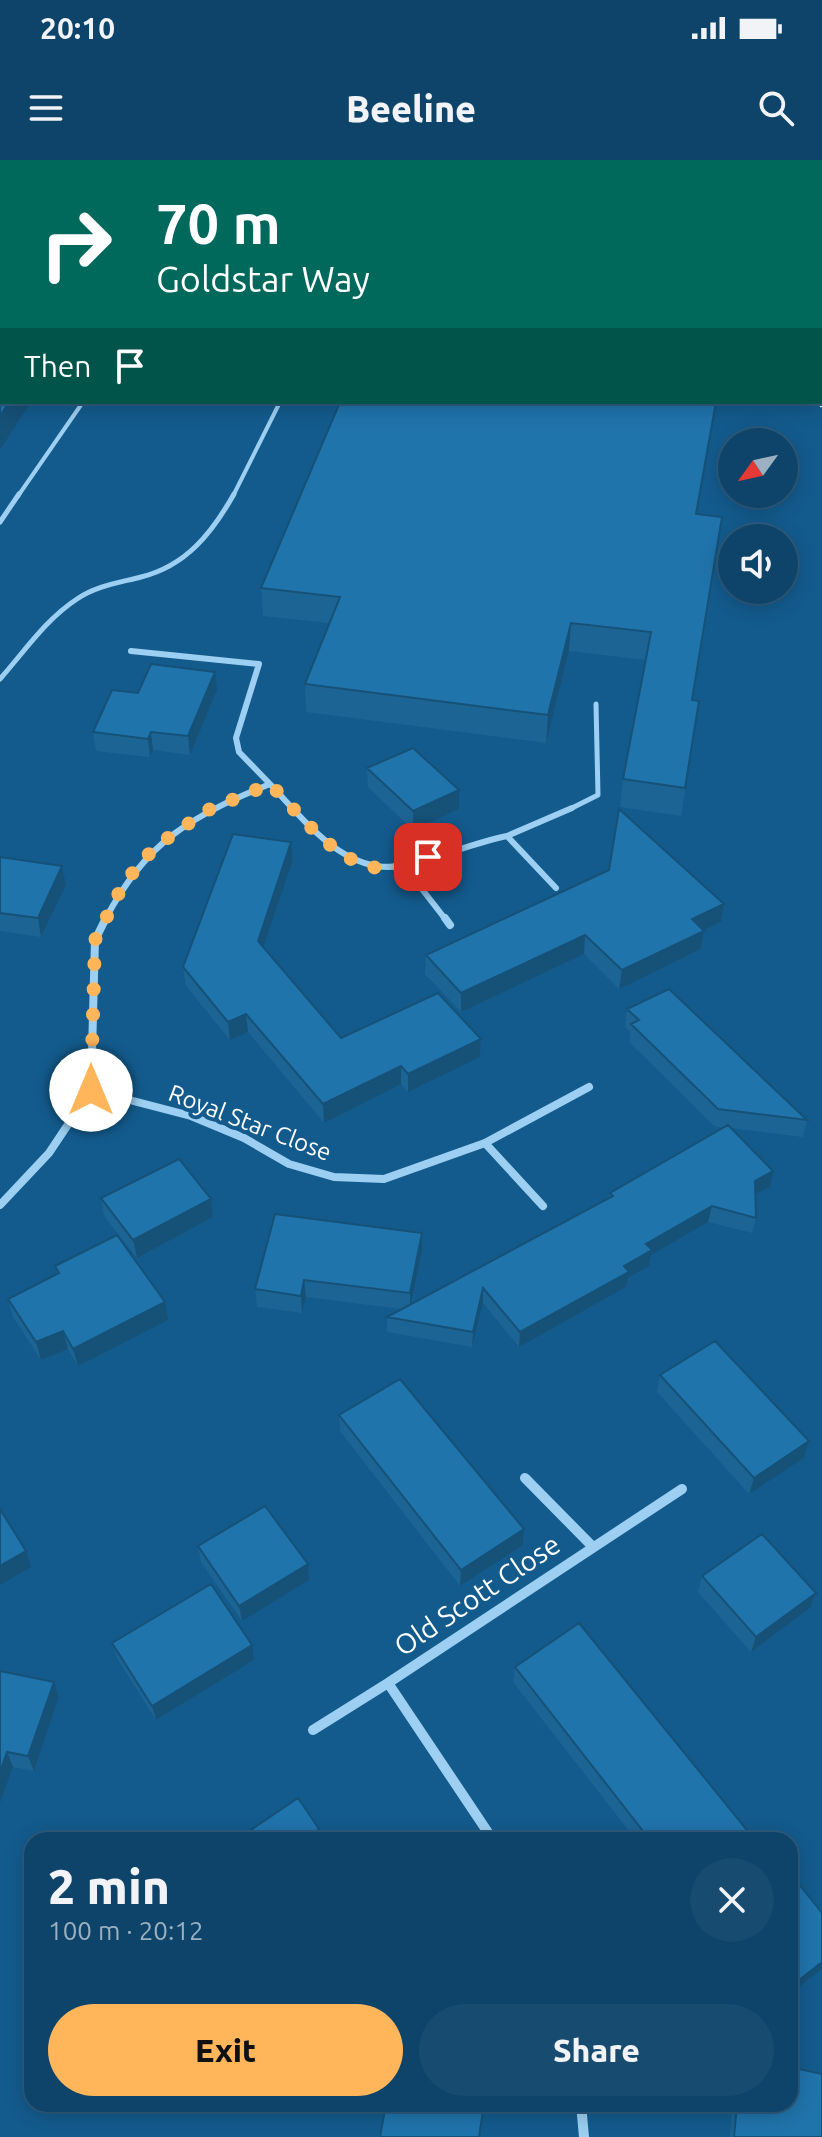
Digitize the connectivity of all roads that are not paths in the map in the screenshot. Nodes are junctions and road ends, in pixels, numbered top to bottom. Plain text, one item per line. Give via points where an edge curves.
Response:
1 (82, 404) edge
2 (279, 404) edge
3 (0, 522) edge
4 (131, 651) dead end
5 (0, 679) edge
6 (596, 704) dead end
7 (270, 784) junction
8 (572, 808) joint
9 (507, 836) junction
10 (404, 866) junction
11 (556, 888) dead end
12 (450, 925) dead end
13 (589, 1087) dead end
14 (91, 1090) junction
15 (485, 1143) junction
16 (0, 1205) edge
17 (543, 1206) dead end
18 (525, 1478) dead end
19 (682, 1489) dead end
20 (592, 1546) junction
21 (388, 1683) junction
22 (313, 1730) dead end
23 (488, 1832) edge
24 (582, 2112) edge
25 (584, 2137) edge

1 - 3 lane
2 - 5 lane via 211,532 187,556 147,578 89,591
4 - 7 street via 259,664 236,738 239,752
6 - 8 lane via 598,795
7 - 10 street via 352,860 379,868
7 - 14 street via 208,810 155,847 124,883 95,940
8 - 9 street
9 - 10 street via 453,847
9 - 11 street
10 - 12 street
13 - 15 street, Royal Star Close
14 - 15 street, Royal Star Close via 191,1116 289,1164 334,1177 384,1179
14 - 16 street via 49,1153
15 - 17 street
18 - 20 street, Old Scott Close
19 - 20 street, Old Scott Close
20 - 21 street, Old Scott Close
21 - 22 street, Old Scott Close
21 - 23 street, Old Scott Close
24 - 25 street

